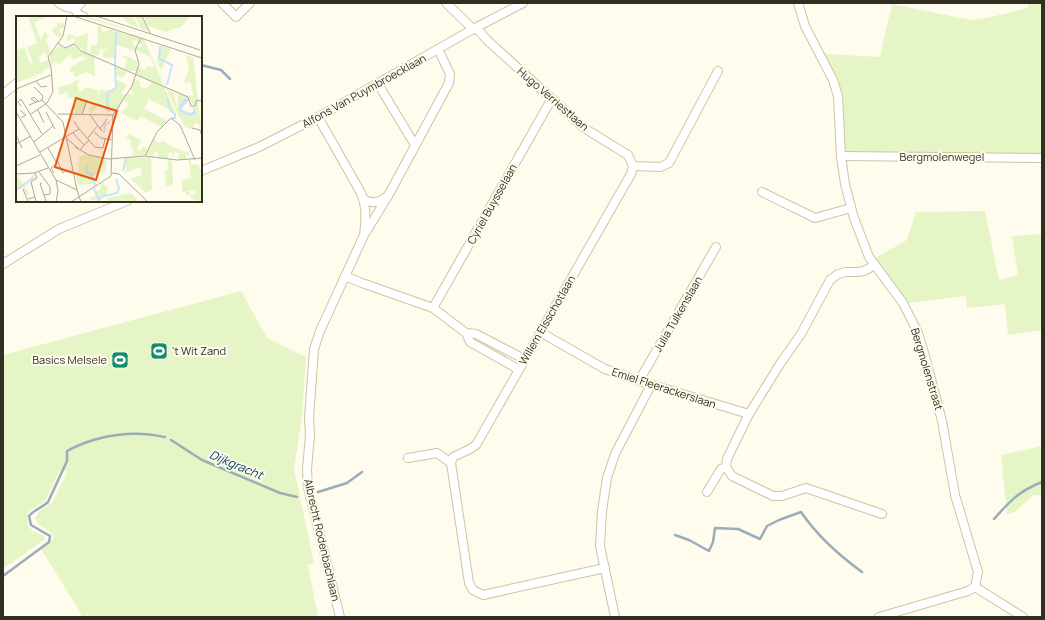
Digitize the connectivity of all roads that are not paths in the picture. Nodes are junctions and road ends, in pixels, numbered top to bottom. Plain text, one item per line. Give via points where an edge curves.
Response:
1 (59, 3) edge
2 (81, 3) edge
3 (222, 3) edge
4 (250, 3) edge
5 (446, 3) edge
6 (523, 3) edge
7 (798, 3) edge
8 (74, 8) junction
9 (82, 16) edge
10 (475, 28) junction
11 (438, 49) junction
12 (718, 71) dead end
13 (16, 84) edge
14 (378, 84) junction
15 (3, 94) edge
16 (551, 100) junction
17 (318, 117) junction
18 (415, 145) junction
19 (841, 156) junction
20 (1042, 158) edge
21 (633, 166) junction
22 (202, 170) edge
23 (762, 192) dead end
24 (388, 196) junction
25 (364, 199) junction
26 (125, 202) edge
27 (851, 208) junction
28 (364, 235) junction
29 (716, 247) dead end
30 (3, 264) edge
31 (875, 265) junction
32 (345, 276) junction
33 (433, 308) junction
34 (540, 332) junction
35 (466, 333) junction
36 (524, 360) junction
37 (518, 369) junction
38 (639, 381) junction
39 (651, 385) junction
40 (749, 414) junction
41 (408, 458) dead end
42 (451, 463) junction
43 (726, 467) junction
44 (707, 492) dead end
45 (882, 514) dead end
46 (605, 568) junction
47 (975, 587) junction
48 (340, 617) edge
49 (615, 617) edge
50 (879, 617) edge
51 (1023, 617) edge

1 - 8 street via 70,9
2 - 8 street
3 - 4 street via 236,17
5 - 10 street, Hugo Verriestlaan via 467,24
6 - 10 street, Alfons Van Puymbroecklaan
7 - 19 street, Bergmolenstraat via 805,26 833,80 838,96
8 - 9 street
10 - 11 street, Alfons Van Puymbroecklaan
10 - 16 street, Hugo Verriestlaan
11 - 14 street, Alfons Van Puymbroecklaan
11 - 18 street, Albrecht Rodenbachlaan via 450,74 449,83
12 - 21 street via 669,163 660,167
13 - 15 street
14 - 17 street, Alfons Van Puymbroecklaan
14 - 18 street
16 - 21 street, Hugo Verriestlaan via 584,128 628,155
16 - 33 street, Cyriel Buysselaan
17 - 22 street, Alfons Van Puymbroecklaan via 259,147
17 - 25 street
18 - 24 street, Albrecht Rodenbachlaan
19 - 20 street, Bergmolenwegel
19 - 27 street, Bergmolenstraat
21 - 34 street, Willem Elsschotlaan via 631,174
23 - 27 street via 815,218
24 - 25 street via 372,203
24 - 28 street, Albrecht Rodenbachlaan
25 - 28 street, Albrecht Rodenbachlaan
26 - 30 street via 59,229
27 - 31 street, Bergmolenstraat via 862,242
28 - 32 street, Albrecht Rodenbachlaan
29 - 38 street, Julia Tulkenslaan
31 - 40 street via 864,271 838,274 830,280 801,334
31 - 47 street, Bergmolenstraat via 903,302 918,333 942,421 958,510 978,572
32 - 33 street
32 - 48 street, Albrecht Rodenbachlaan via 314,350 307,469 308,487
33 - 35 street
34 - 36 street, Willem Elsschotlaan
34 - 38 street, Emiel Fleerackerslaan via 605,369
35 - 36 street via 476,334
35 - 37 street via 470,342
36 - 37 street, Willem Elsschotlaan
37 - 42 street, Willem Elsschotlaan via 476,445 453,457
38 - 39 street, Emiel Fleerackerslaan
39 - 40 street, Emiel Fleerackerslaan
39 - 46 street via 615,454 607,478 600,546
40 - 43 street via 727,459
41 - 42 street via 437,454
42 - 46 street via 469,583 473,590 483,595
43 - 44 street via 721,469
43 - 45 street via 732,476 773,496 782,496 806,488
46 - 49 street
47 - 50 street via 968,592
47 - 51 street

